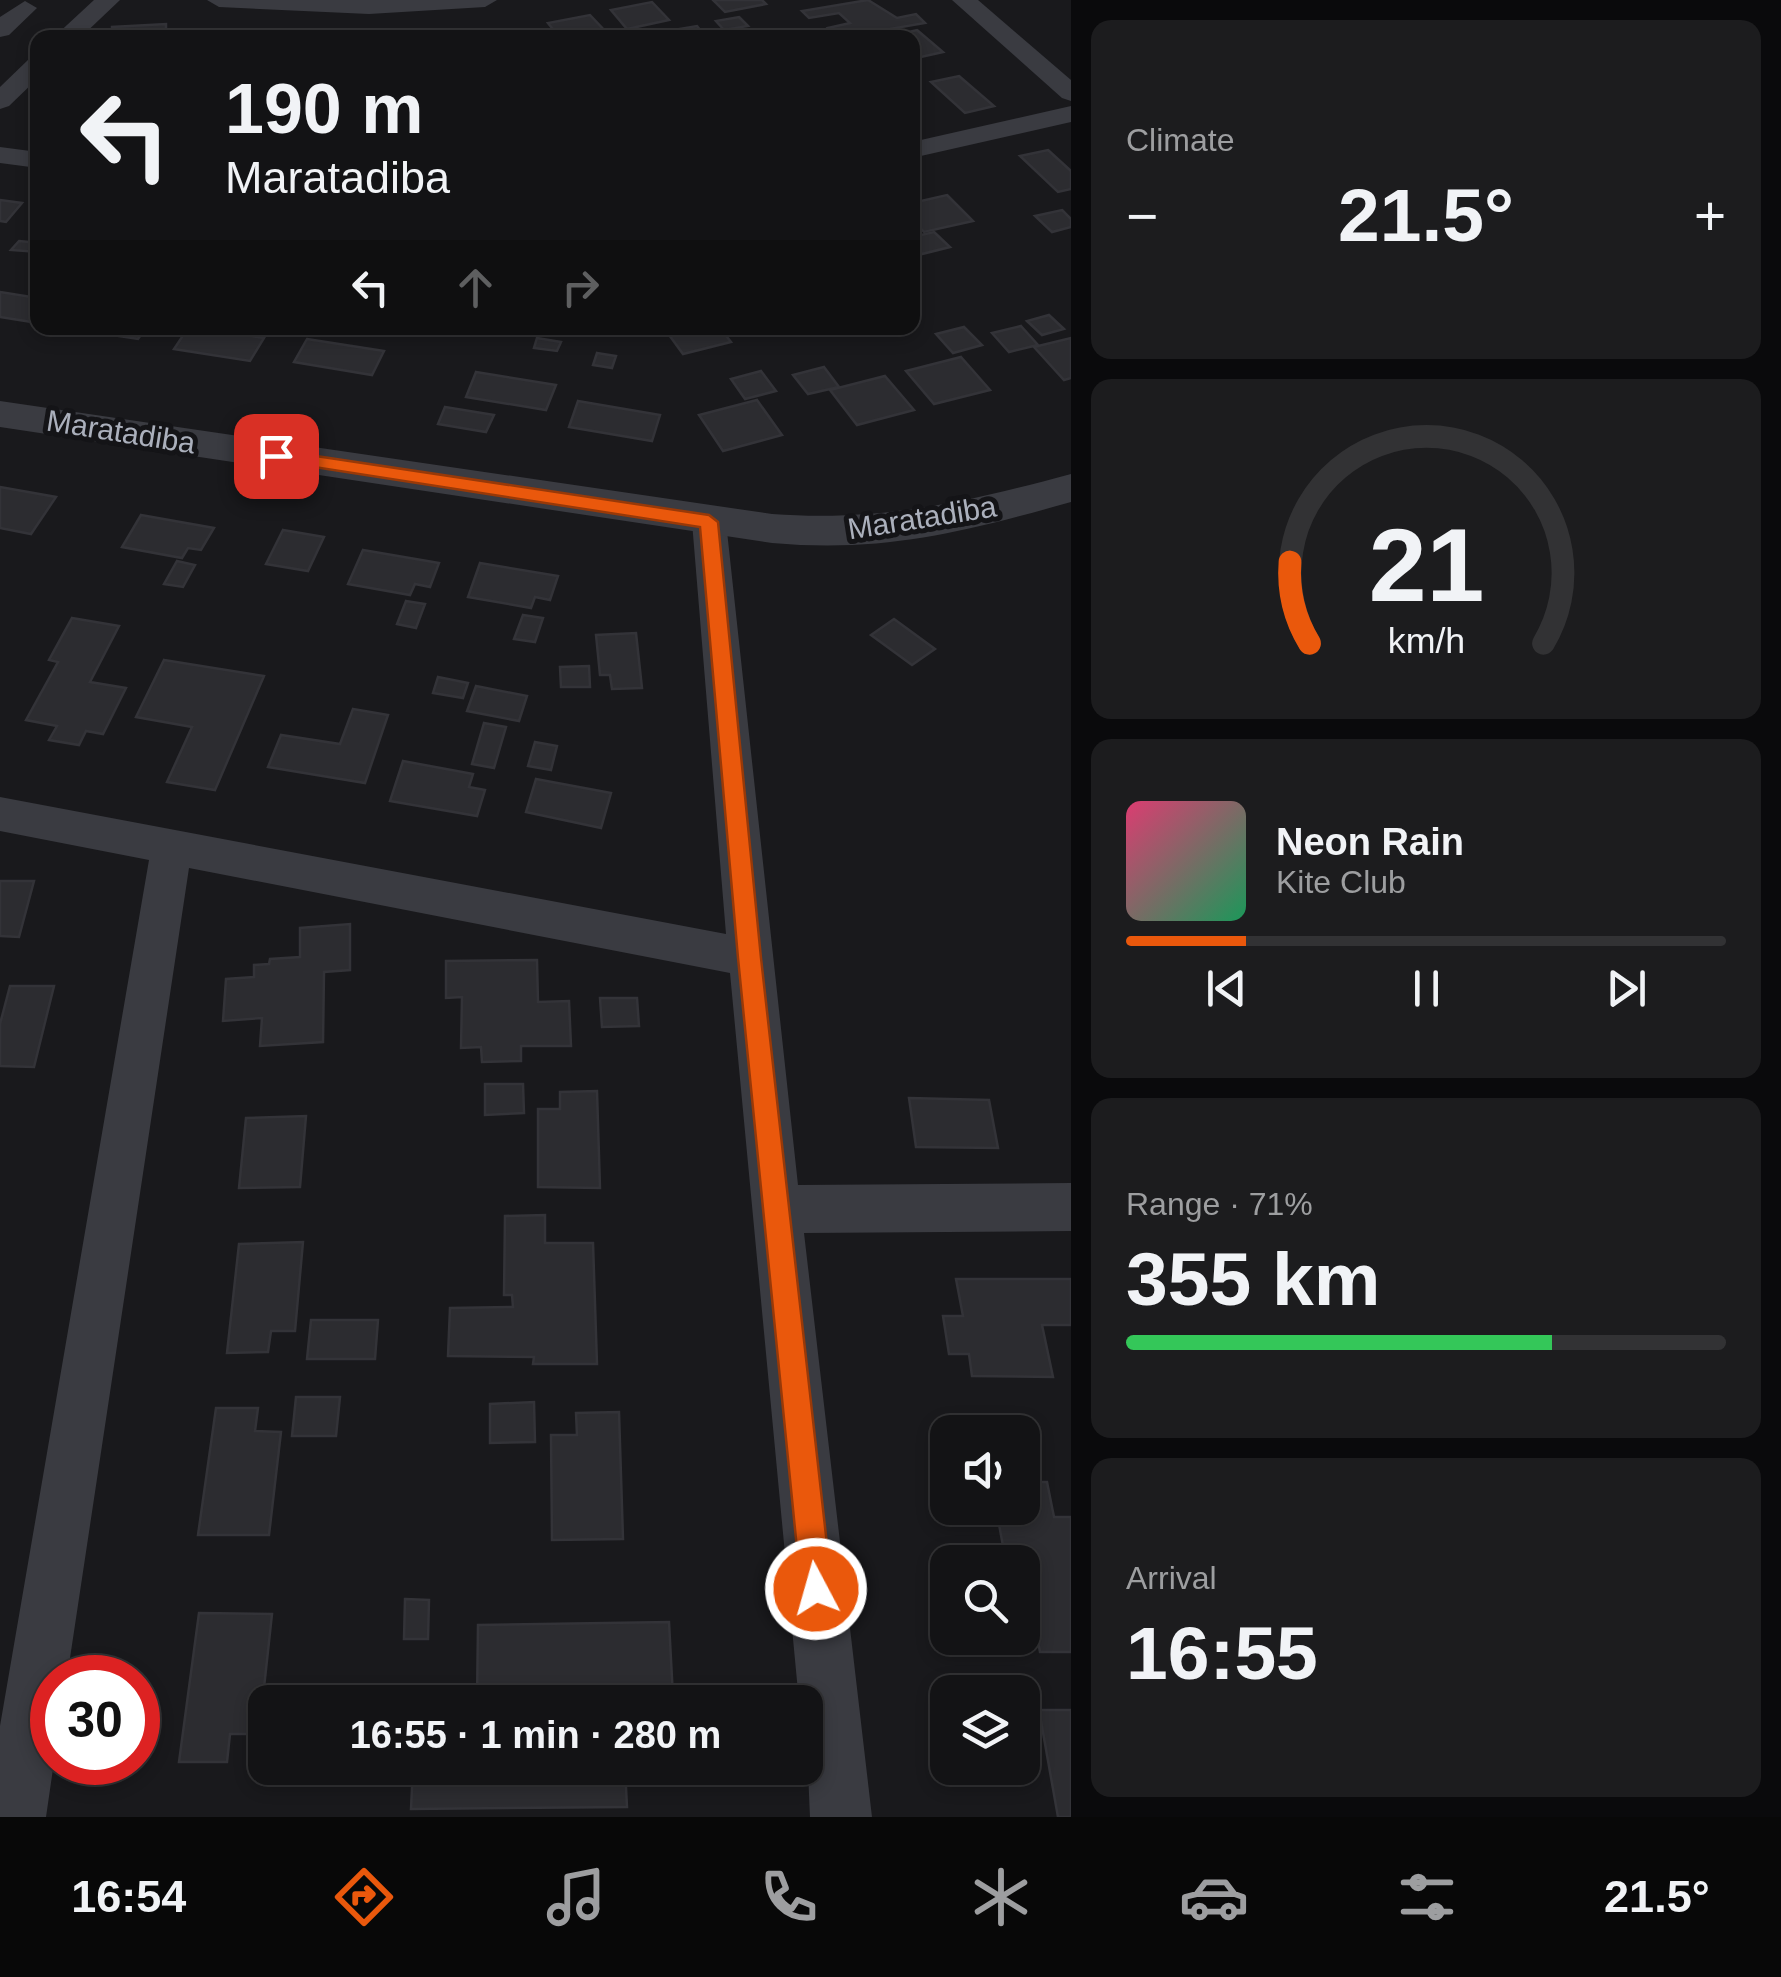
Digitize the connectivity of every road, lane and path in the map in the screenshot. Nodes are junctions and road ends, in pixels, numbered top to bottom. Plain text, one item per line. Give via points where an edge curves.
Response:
1 (108, 0) edge
2 (219, 0) edge
3 (485, 0) edge
4 (964, 0) edge
5 (25, 8) dead end
6 (0, 30) edge
7 (74, 30) edge
8 (30, 70) edge
9 (0, 72) edge
10 (30, 72) edge
11 (1071, 94) edge
12 (0, 101) edge
13 (1071, 114) edge
14 (920, 148) edge
15 (0, 156) edge
16 (30, 159) edge
17 (0, 414) edge
18 (1071, 488) edge
19 (709, 522) junction
20 (0, 814) edge
21 (172, 847) junction
22 (750, 958) junction
23 (1071, 1208) edge
24 (776, 1209) junction
25 (15, 1817) edge
26 (841, 1817) edge

1 - 7 street
2 - 3 street via 370,8
4 - 11 street
5 - 6 street
8 - 9 street
10 - 12 street
13 - 14 street
15 - 16 street
17 - 19 street, Maratadiba
18 - 19 street, Maratadiba via 879,531 810,533
19 - 22 street
20 - 21 street
21 - 22 street
21 - 25 street
22 - 24 street
23 - 24 street
24 - 26 street

